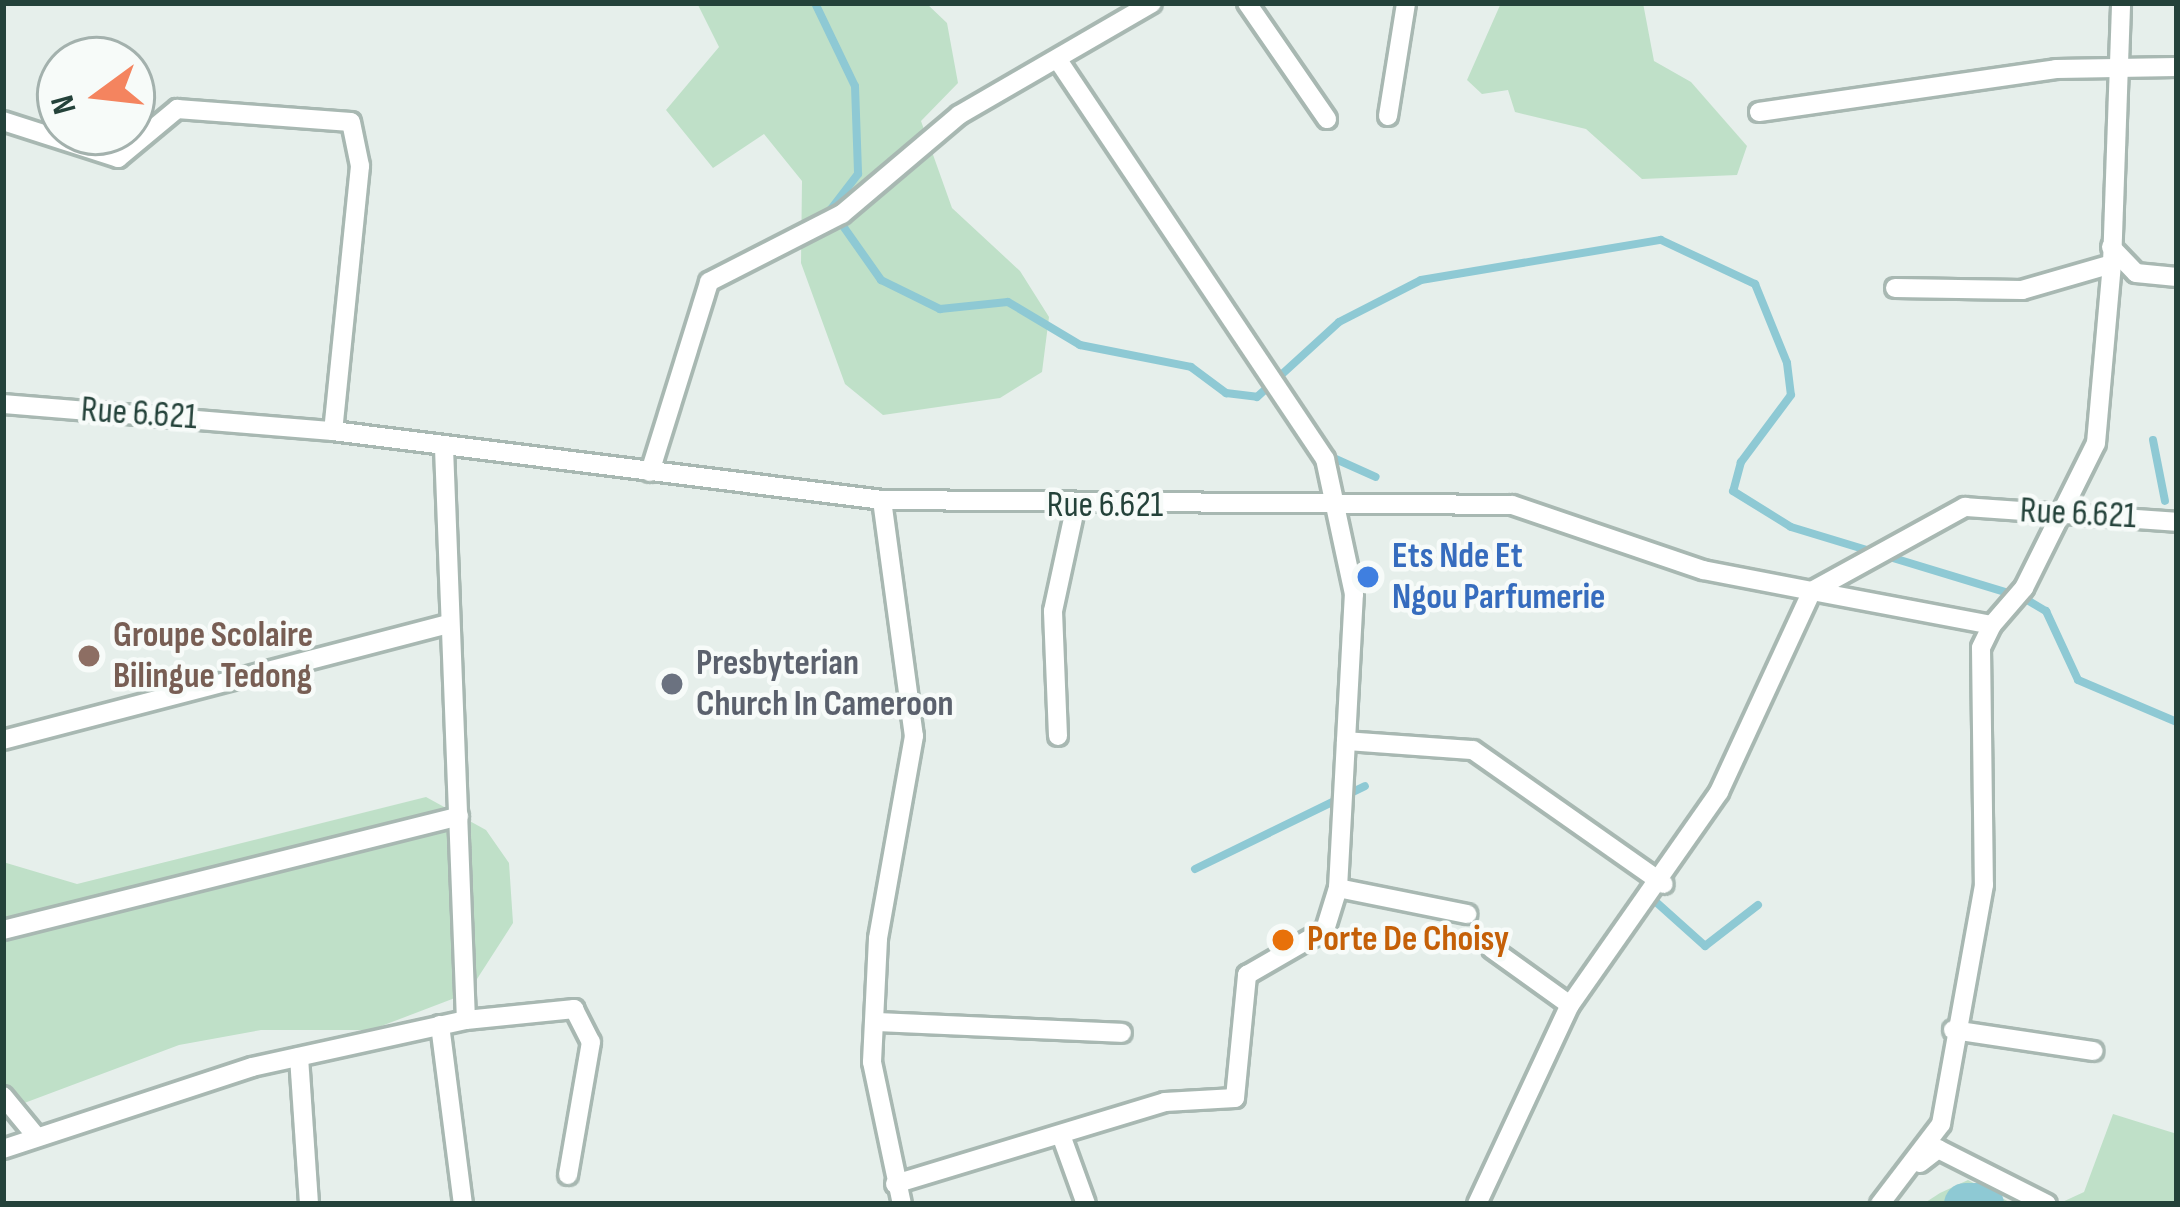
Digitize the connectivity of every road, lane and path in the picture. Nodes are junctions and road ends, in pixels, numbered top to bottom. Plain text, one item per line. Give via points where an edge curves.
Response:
1 (1152, 3) edge
2 (1247, 3) edge
3 (1406, 3) edge
4 (2121, 3) edge
5 (1059, 62) junction
6 (2119, 64) junction
7 (2177, 67) edge
8 (1759, 112) dead end
9 (1388, 116) dead end
10 (1327, 119) dead end
11 (3, 121) edge
12 (2111, 256) junction
13 (2177, 277) edge
14 (1895, 288) dead end
15 (3, 404) edge
16 (333, 431) junction
17 (444, 448) junction
18 (650, 472) junction
19 (882, 500) junction
20 (1076, 505) junction
21 (1336, 508) junction
22 (2060, 515) junction
23 (2177, 522) edge
24 (1812, 591) junction
25 (449, 624) junction
26 (1992, 626) junction
27 (1058, 736) dead end
28 (3, 740) edge
29 (1346, 741) junction
30 (459, 816) junction
31 (1664, 884) junction
32 (1338, 888) junction
33 (1467, 914) dead end
34 (3, 930) edge
35 (1492, 949) dead end
36 (1570, 1005) junction
37 (466, 1020) junction
38 (875, 1022) junction
39 (440, 1025) junction
40 (1953, 1030) junction
41 (1122, 1033) dead end
42 (2093, 1051) dead end
43 (299, 1057) junction
44 (3, 1096) edge
45 (1061, 1135) junction
46 (36, 1136) junction
47 (3, 1149) edge
48 (1906, 1174) junction
49 (568, 1175) dead end
50 (895, 1184) junction
51 (309, 1204) edge
52 (463, 1204) edge
53 (902, 1204) edge
54 (1086, 1204) edge
55 (1477, 1204) edge
56 (1880, 1204) edge
57 (2047, 1204) edge

1 - 5 street
2 - 10 street
3 - 9 street
4 - 6 street
5 - 18 street via 959,115 842,214 702,289
5 - 21 street via 1289,396 1325,459
6 - 7 street
6 - 8 street
6 - 12 street
11 - 16 street via 118,158 177,110 351,122 360,166
12 - 13 street via 2136,273
12 - 14 street via 2022,290
12 - 22 street via 2096,443
15 - 16 street, Rue 6.621
16 - 17 street, Rue 6.621
17 - 18 street, Rue 6.621
17 - 25 street
18 - 19 street, Rue 6.621
19 - 20 street, Rue 6.621
19 - 38 street via 914,759 880,921
20 - 21 street, Rue 6.621
20 - 27 street via 1054,591
21 - 24 street, Rue 6.621 via 1513,505 1703,570
21 - 29 street via 1354,594
22 - 23 street, Rue 6.621
22 - 24 street, Rue 6.621 via 1965,507
22 - 26 street via 2035,551 2024,588
24 - 26 street
24 - 31 street
25 - 28 street
25 - 30 street
26 - 40 street via 1981,648 1984,884
29 - 31 street via 1473,750
29 - 32 street
30 - 34 street
30 - 37 street
31 - 36 street
32 - 33 street
32 - 45 street via 1324,930 1246,975 1235,1098 1165,1102
35 - 36 street
36 - 55 street
37 - 39 street
37 - 49 street via 574,1009 587,1022
38 - 41 street
38 - 50 street via 874,1090
39 - 43 street
39 - 52 street
40 - 42 street
40 - 48 street via 1941,1124
43 - 46 street
43 - 51 street
44 - 46 street
45 - 50 street
45 - 54 street
46 - 47 street
48 - 56 street
48 - 57 street via 1938,1149
50 - 53 street

